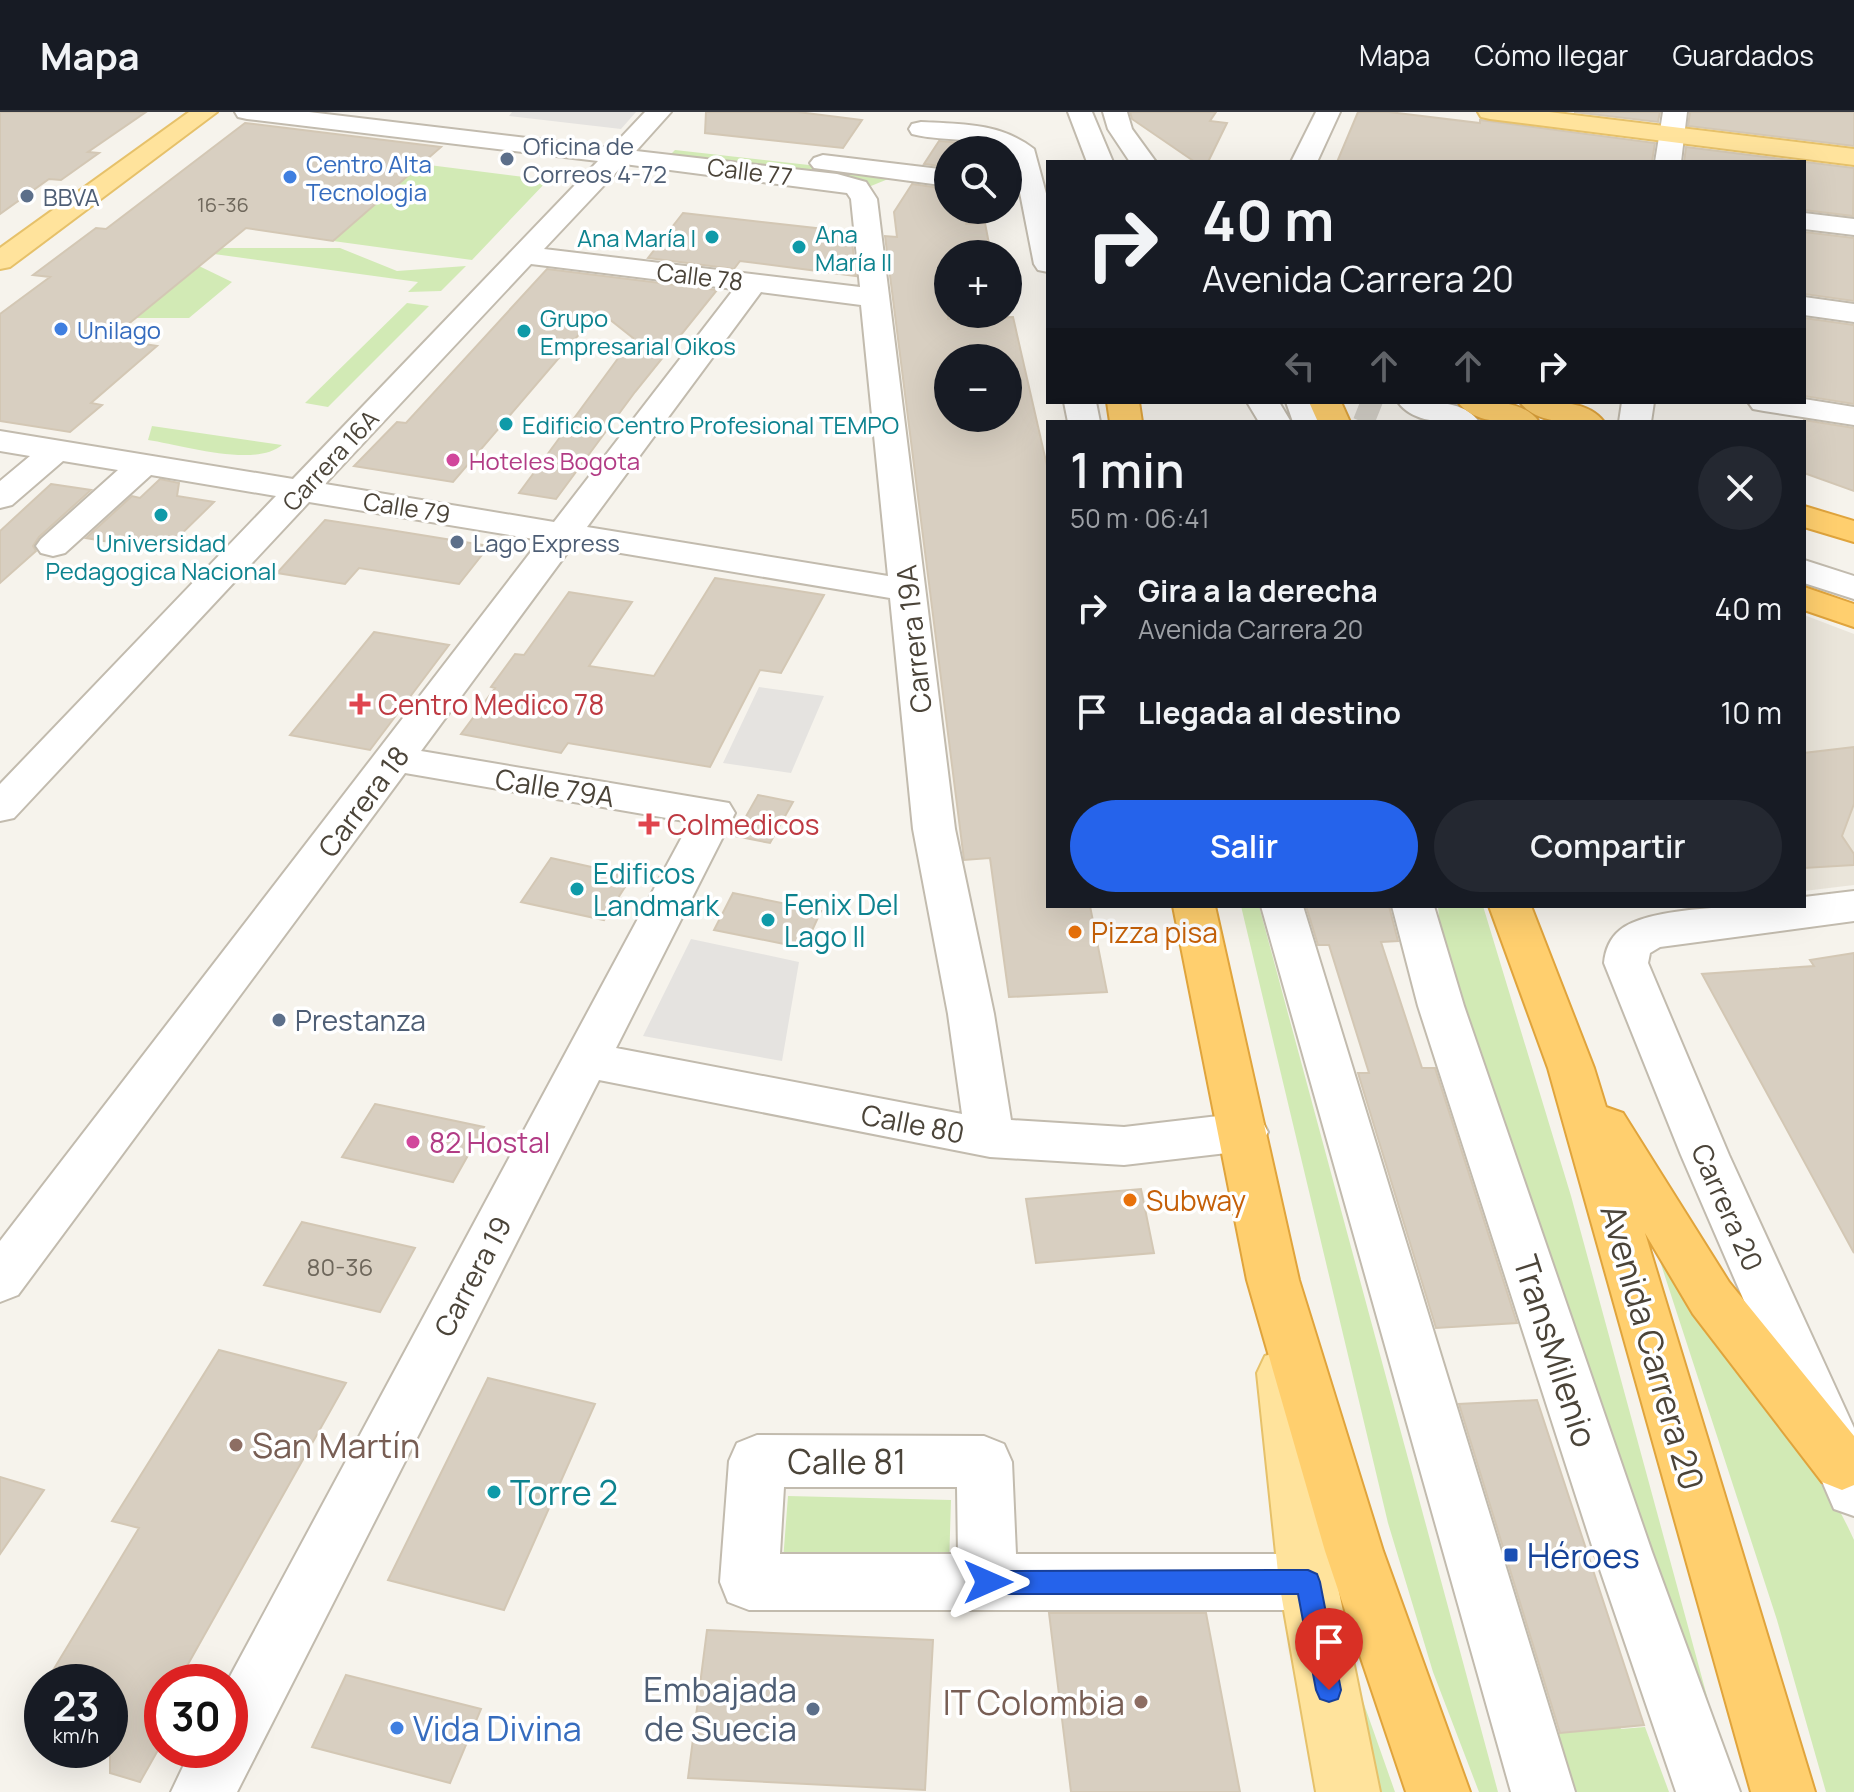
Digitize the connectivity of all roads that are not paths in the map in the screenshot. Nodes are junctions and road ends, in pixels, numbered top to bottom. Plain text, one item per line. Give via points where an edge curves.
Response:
1 (205, 112) edge
2 (247, 112) edge
3 (381, 112) edge
4 (659, 112) edge
5 (1066, 112) edge
6 (1080, 112) edge
7 (1328, 112) edge
8 (1490, 112) edge
9 (1119, 118) edge
10 (926, 120) edge
11 (988, 123) edge
12 (1674, 123) edge
13 (1005, 136) edge
14 (625, 149) junction
15 (1022, 151) edge
16 (1854, 157) edge
17 (1079, 160) edge
18 (1099, 160) edge
19 (1131, 160) edge
20 (1142, 160) edge
21 (1305, 160) edge
22 (1668, 160) edge
23 (1022, 170) edge
24 (910, 174) junction
25 (934, 177) edge
26 (1022, 193) edge
27 (864, 199) junction
28 (1806, 221) edge
29 (1854, 227) edge
30 (524, 255) junction
31 (1046, 259) edge
32 (0, 261) edge
33 (753, 283) junction
34 (876, 298) junction
35 (1806, 306) edge
36 (1854, 313) edge
37 (1479, 404) edge
38 (1541, 404) edge
39 (1777, 404) edge
40 (1404, 413) edge
41 (1854, 416) edge
42 (1450, 420) edge
43 (1518, 420) edge
44 (1583, 420) edge
45 (0, 441) edge
46 (56, 450) junction
47 (144, 464) junction
48 (302, 490) junction
49 (0, 498) edge
50 (1818, 525) edge
51 (563, 532) junction
52 (53, 546) dead end
53 (1854, 563) edge
54 (1807, 575) edge
55 (1854, 588) edge
56 (908, 590) junction
57 (1854, 616) edge
58 (395, 759) junction
59 (0, 808) edge
60 (715, 813) joint
61 (1854, 906) edge
62 (1194, 908) edge
63 (1283, 908) edge
64 (1414, 908) edge
65 (1511, 908) edge
66 (1764, 912) edge
67 (585, 1060) junction
68 (1571, 1068) junction
69 (1244, 1132) junction
70 (990, 1138) junction
71 (0, 1280) edge
72 (1273, 1280) junction
73 (1850, 1473) edge
74 (988, 1582) dead end
75 (1308, 1582) junction
76 (248, 1706) edge
77 (216, 1768) edge
78 (203, 1792) edge
79 (1348, 1792) edge
80 (1438, 1792) edge
81 (1543, 1792) edge
82 (1708, 1792) edge
83 (1783, 1792) edge

1 - 32 main road
2 - 14 street, Calle 77
3 - 14 street, Calle 77
4 - 14 street, Carrera 16A
5 - 17 street
6 - 18 street
7 - 21 street
8 - 12 main road
9 - 19 street
9 - 20 street
10 - 11 street
10 - 24 street
11 - 13 street
12 - 16 main road
12 - 22 street
14 - 24 street, Calle 77
14 - 27 street, Calle 77 via 837,182 857,188
14 - 30 street, Carrera 16A
15 - 23 street
24 - 25 street, Calle 77
24 - 27 street
26 - 31 street
27 - 34 street, Carrera 19A
28 - 29 street
30 - 33 street, Calle 78
30 - 48 street, Carrera 16A
33 - 34 street, Calle 78
33 - 51 street, Carrera 18
34 - 56 street, Carrera 19A
35 - 36 street
37 - 43 highway
38 - 44 highway
39 - 41 street
40 - 42 street
45 - 46 street, Calle 79
46 - 47 street, Calle 79
46 - 49 street
47 - 48 street, Calle 79
47 - 52 street
48 - 51 street, Calle 79
48 - 59 street, Carrera 16A
50 - 53 street
51 - 56 street, Calle 79
51 - 58 street, Carrera 18
53 - 54 street
54 - 55 street
54 - 57 highway
56 - 70 street, Carrera 19A via 934,829
58 - 60 street, Calle 79A
58 - 71 street, Carrera 18
60 - 67 street, Carrera 19
61 - 66 street
62 - 69 highway
63 - 81 street
64 - 82 street, TransMilenio via 1451,1037
65 - 68 highway, Avenida Carrera 20
66 - 73 street, Carrera 20 via 1653,932 1627,950 1626,963
67 - 70 street, Calle 80
67 - 76 street, Carrera 19
68 - 73 highway via 1711,1298
68 - 83 highway, Avenida Carrera 20
69 - 70 street, Calle 80 via 1124,1146
69 - 72 highway
72 - 75 main road
72 - 80 highway via 1354,1551
74 - 75 street
75 - 79 main road
77 - 78 street

